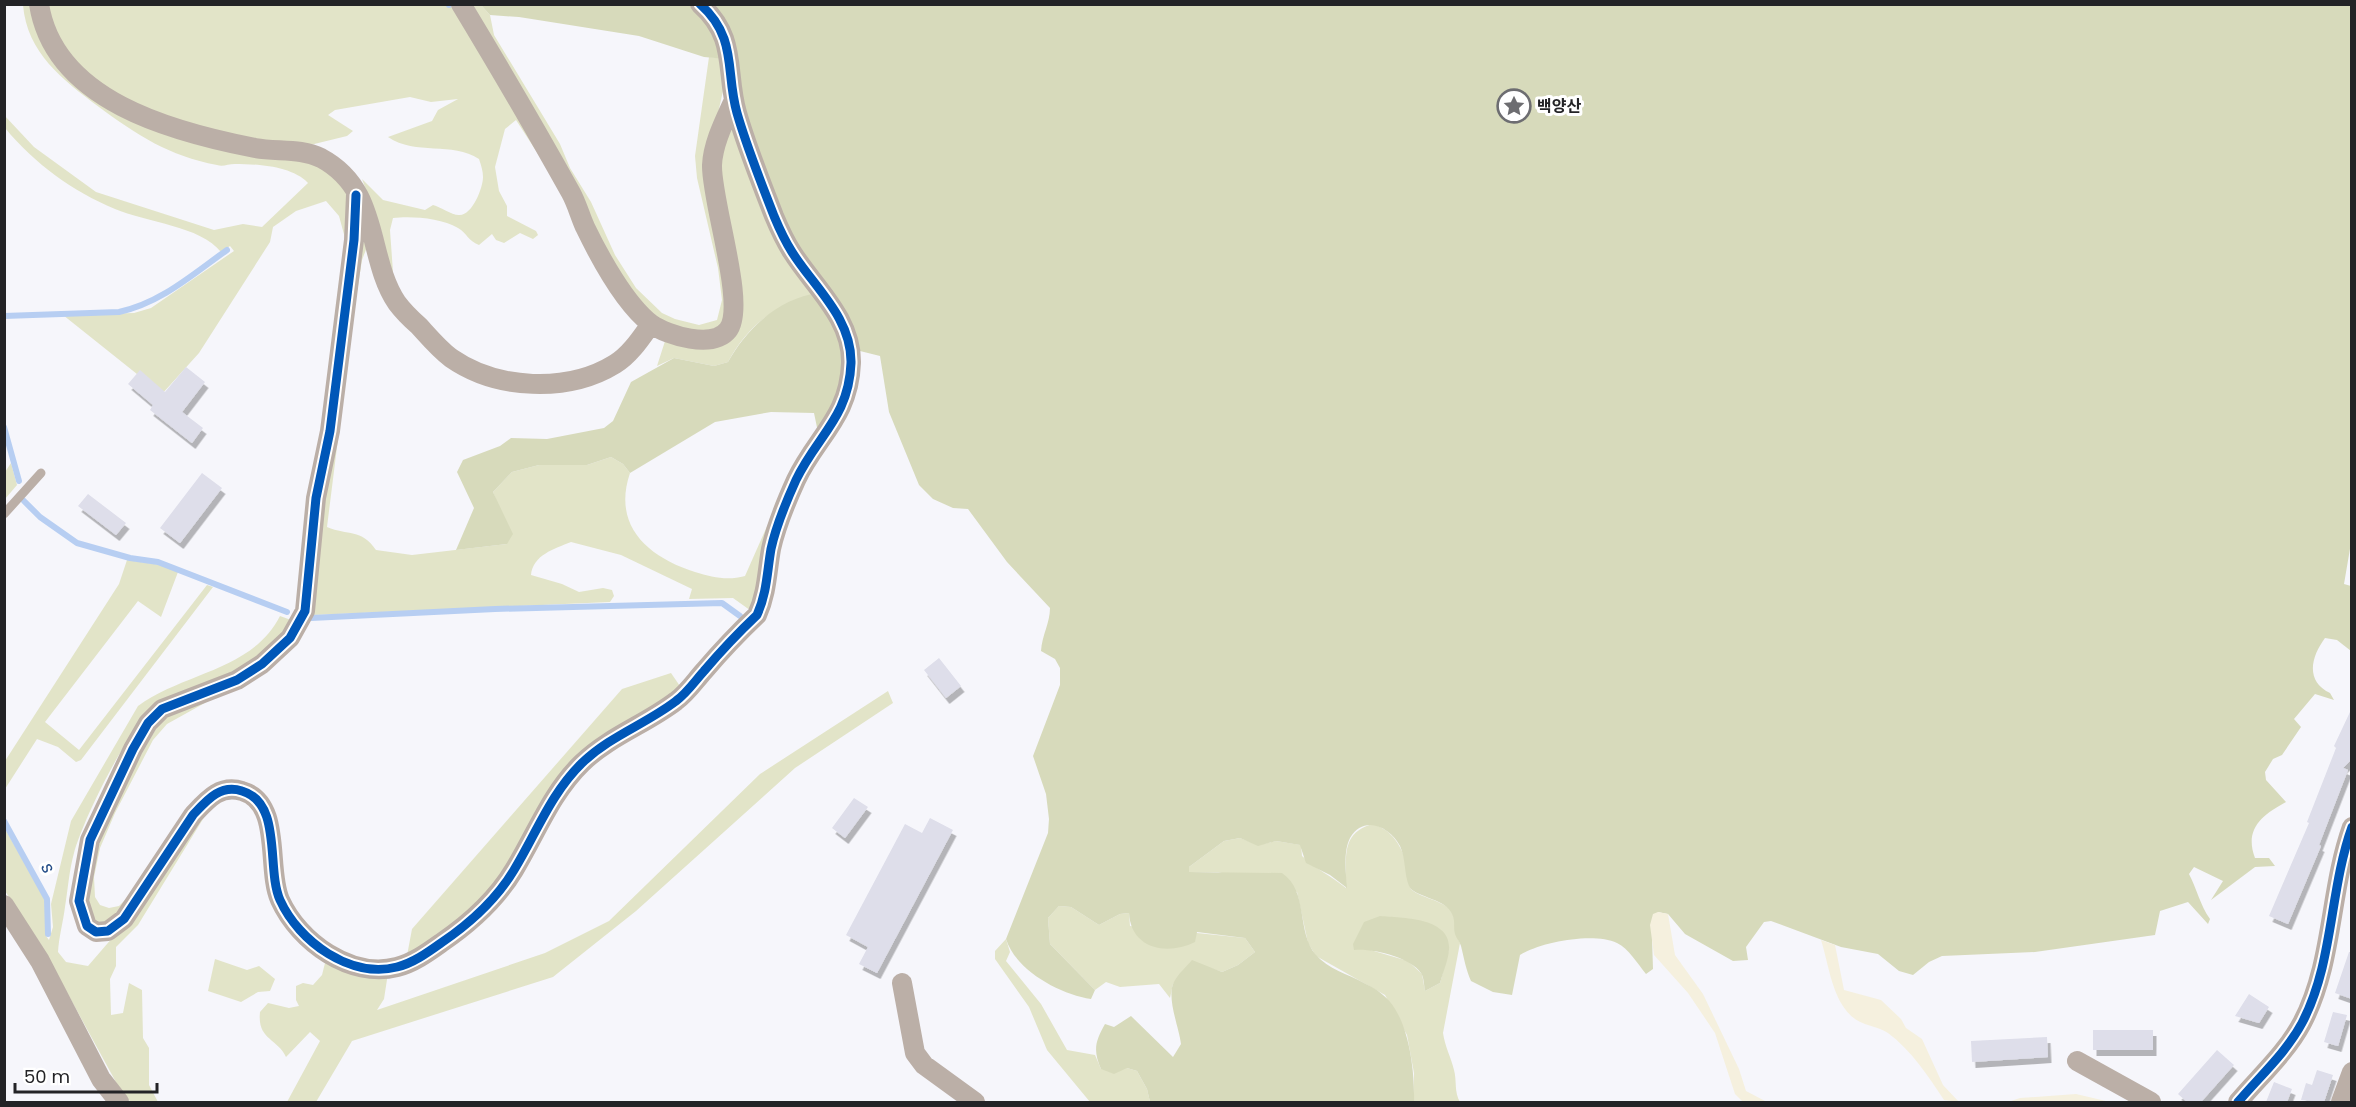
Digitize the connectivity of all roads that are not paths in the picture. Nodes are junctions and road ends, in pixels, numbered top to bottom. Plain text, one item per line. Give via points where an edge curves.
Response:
1 (39, 4) edge
2 (461, 4) edge
3 (700, 4) edge
4 (734, 100) junction
5 (356, 195) junction
6 (651, 324) junction
7 (41, 473) dead end
8 (4, 514) edge
9 (2352, 827) edge
10 (4, 905) edge
11 (902, 983) dead end
12 (2077, 1061) dead end
13 (2352, 1072) edge
14 (119, 1102) edge
15 (975, 1102) edge
16 (2151, 1102) edge
17 (2238, 1102) edge
18 (2341, 1102) edge

1 - 5 street via 52,46 69,69 115,103 210,139 274,151 300,151 321,158 350,183
2 - 6 street via 573,196 598,254
3 - 4 street via 722,31 730,52
4 - 5 street via 741,129 780,230 836,314 847,336 851,360 844,404 797,479 781,518 771,549 764,601 757,615 678,700 616,735 580,765 548,809 497,894 454,934 408,964 387,970 362,968 344,962 303,932 280,902 266,815 253,795 240,790 226,789 207,800 124,920 108,931 96,932 87,926 81,914 84,865 102,813 148,723 162,709 237,680 262,664 290,638 305,611 315,508 330,431 354,240
4 - 6 street via 712,162 712,184 733,286 734,311 728,329 717,338 697,339 668,333
5 - 6 street via 369,215 383,278 398,304 440,348 473,368 504,379 545,385 593,376 617,363
7 - 8 lane
9 - 17 street via 2336,878 2325,957 2302,1023
10 - 14 street via 40,961 101,1079
11 - 15 street via 915,1053 932,1071
12 - 16 street
13 - 18 street

